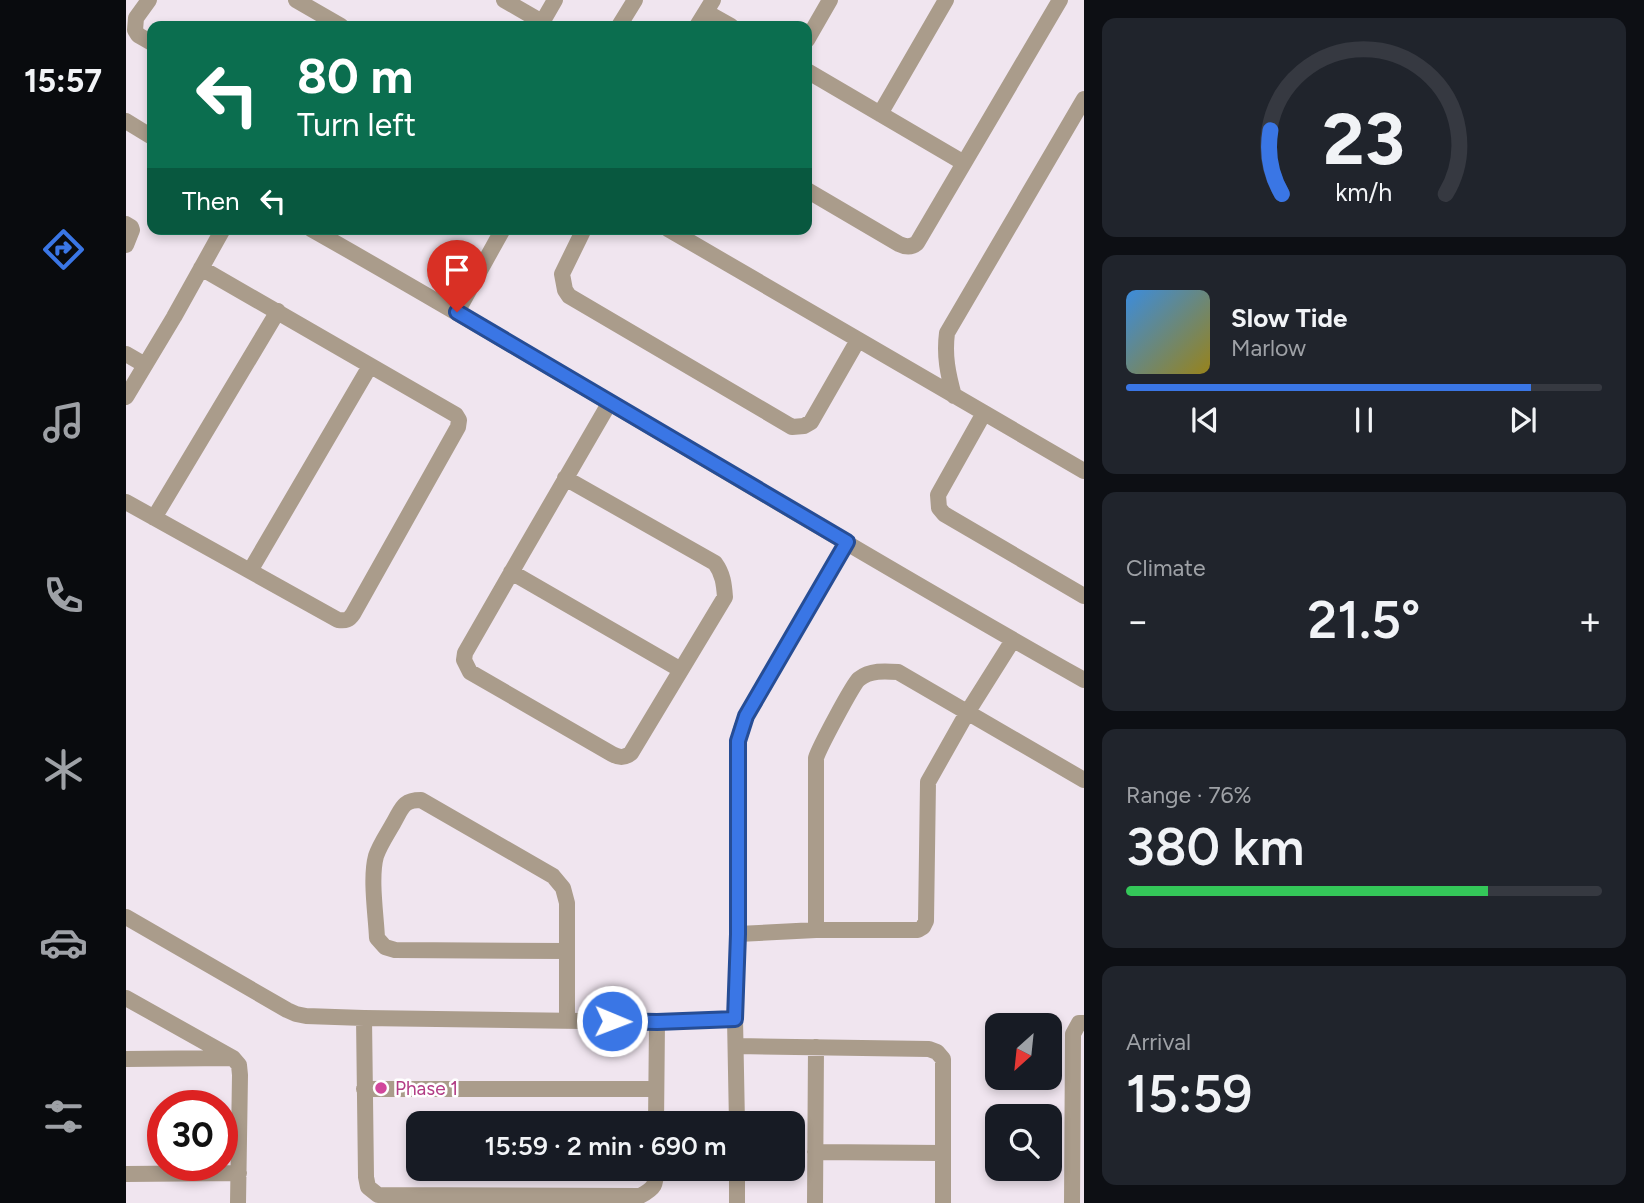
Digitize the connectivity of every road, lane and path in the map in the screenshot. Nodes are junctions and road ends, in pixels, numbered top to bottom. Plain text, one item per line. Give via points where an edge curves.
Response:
1 (149, 0) edge
2 (296, 0) edge
3 (504, 0) edge
4 (555, 0) edge
5 (635, 0) edge
6 (830, 0) edge
7 (946, 0) edge
8 (1060, 0) edge
9 (710, 6) edge
10 (332, 21) edge
11 (536, 21) edge
12 (543, 21) edge
13 (623, 21) edge
14 (700, 21) edge
15 (726, 21) edge
16 (812, 31) edge
17 (147, 40) edge
18 (812, 74) edge
19 (1084, 99) edge
20 (880, 114) junction
21 (126, 121) edge
22 (147, 133) edge
23 (964, 163) junction
24 (812, 193) edge
25 (126, 224) edge
26 (220, 235) edge
27 (322, 235) edge
28 (500, 235) edge
29 (581, 235) edge
30 (678, 235) edge
31 (126, 245) edge
32 (201, 268) junction
33 (278, 311) junction
34 (457, 312) junction
35 (858, 340) junction
36 (126, 354) edge
37 (145, 365) junction
38 (370, 366) junction
39 (954, 396) junction
40 (126, 397) edge
41 (610, 402) junction
42 (984, 413) junction
43 (1084, 471) edge
44 (565, 478) junction
45 (126, 502) edge
46 (154, 517) junction
47 (847, 542) junction
48 (250, 570) junction
49 (511, 572) junction
50 (1084, 596) edge
51 (1013, 640) junction
52 (681, 670) junction
53 (1084, 680) edge
54 (967, 713) junction
55 (1084, 780) edge
56 (126, 917) edge
57 (816, 930) junction
58 (738, 934) junction
59 (568, 951) junction
60 (126, 998) edge
61 (364, 1018) junction
62 (735, 1019) junction
63 (566, 1021) junction
64 (657, 1022) junction
65 (1084, 1023) edge
66 (737, 1046) junction
67 (816, 1047) junction
68 (233, 1058) junction
69 (126, 1059) edge
70 (364, 1089) junction
71 (656, 1089) junction
72 (656, 1111) edge
73 (737, 1111) edge
74 (1078, 1135) edge
75 (815, 1152) junction
76 (943, 1153) junction
77 (239, 1173) junction
78 (126, 1174) edge
79 (656, 1181) edge
80 (737, 1181) edge
81 (238, 1203) edge
82 (737, 1203) edge
83 (815, 1203) edge
84 (943, 1203) edge
85 (1072, 1203) edge

1 - 17 street via 136,18 135,30
2 - 10 street
3 - 11 street
4 - 12 street
5 - 13 street
6 - 16 street
7 - 20 street
8 - 23 street
9 - 14 street
9 - 15 street
18 - 20 street
19 - 39 street via 947,333 946,366
20 - 23 street
21 - 22 street
23 - 24 street via 917,243 909,247
25 - 31 street via 132,230
26 - 32 street
27 - 34 street
28 - 34 street
29 - 35 street via 562,274 569,296 792,427 811,422
30 - 35 street
32 - 33 street
32 - 37 street
33 - 38 street
33 - 46 street
34 - 41 street
35 - 39 street
36 - 37 street
37 - 40 street
38 - 48 street
38 - 48 street via 456,415 458,424 353,614 338,620
39 - 42 street
41 - 44 street
41 - 47 street
42 - 43 street
42 - 50 street via 938,495 939,508
44 - 49 street
44 - 52 street via 715,563 722,572 725,597
45 - 46 street
46 - 48 street
47 - 51 street
47 - 58 street via 741,729
49 - 52 street
49 - 52 street via 465,653 466,666 617,757 631,753
51 - 53 street
51 - 54 street
54 - 55 street
54 - 57 street via 928,782 923,927
54 - 57 street via 898,672 870,673 858,679 816,758
56 - 61 street via 296,1014
57 - 58 street
58 - 62 street
59 - 59 street via 567,903 564,888 553,876 421,800 403,805 375,861 377,938 385,947
59 - 63 street
60 - 68 street
61 - 63 street
61 - 70 street
62 - 64 street
62 - 66 street
63 - 64 street
64 - 71 street
65 - 74 street via 1079,1023 1073,1034
66 - 67 street
66 - 73 street
67 - 75 street
67 - 76 street via 937,1052 943,1059
68 - 69 street
68 - 77 street via 240,1075
70 - 71 street
70 - 79 street via 366,1177 368,1186 379,1195 640,1196
71 - 72 street
74 - 85 street
75 - 76 street
75 - 83 street
76 - 84 street
77 - 78 street
77 - 81 street
80 - 82 street

